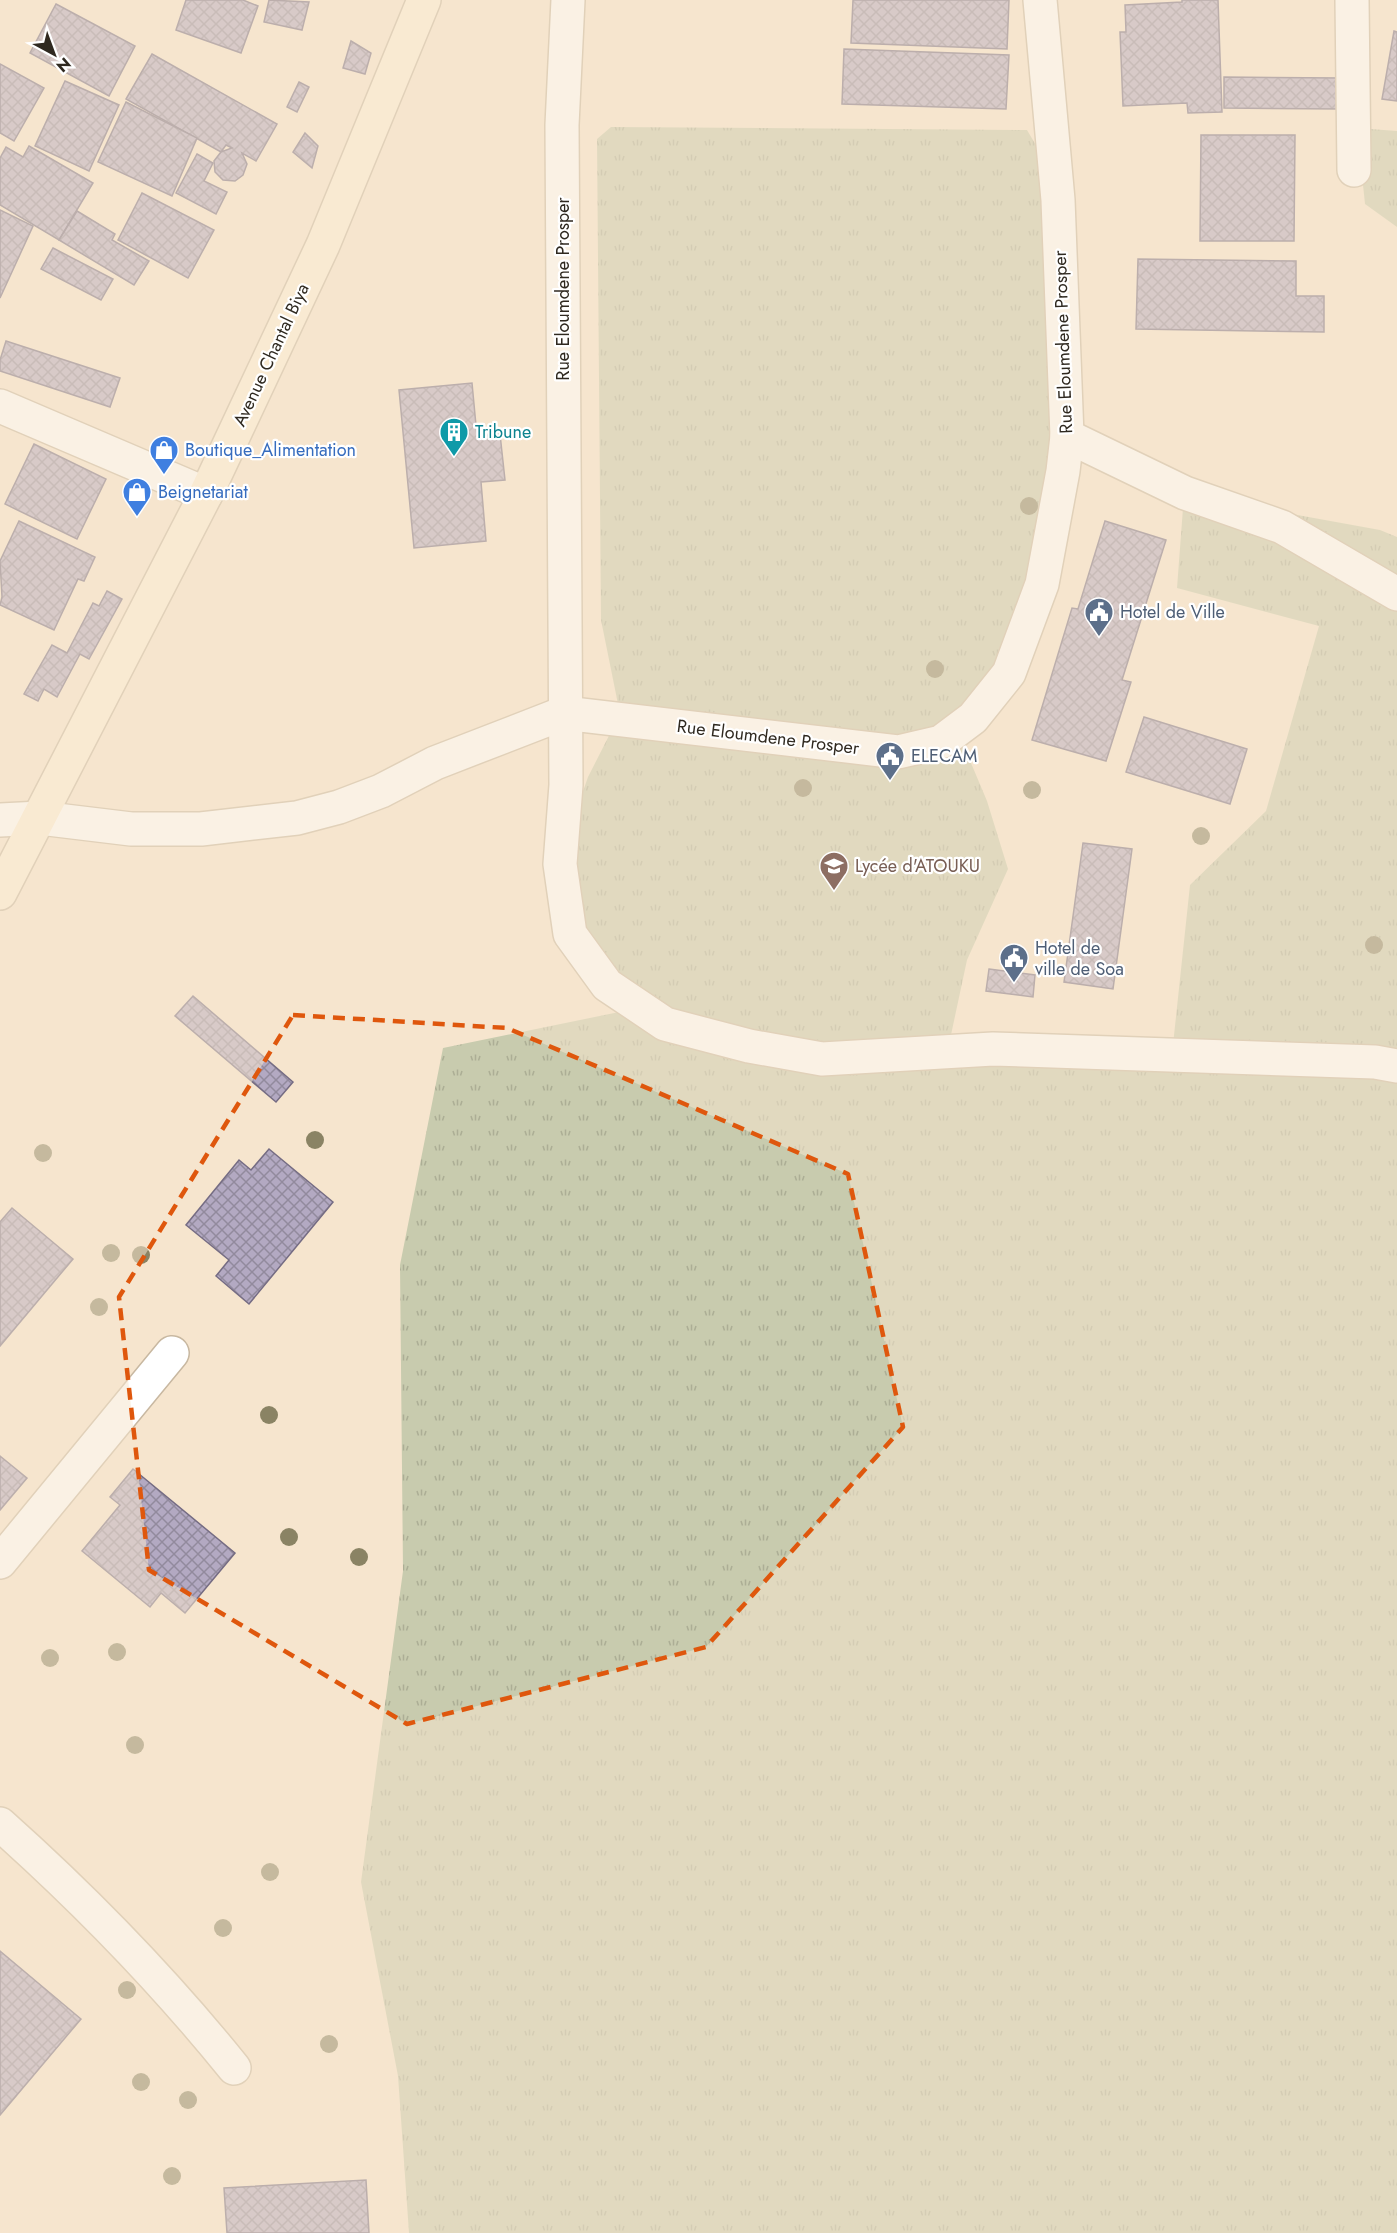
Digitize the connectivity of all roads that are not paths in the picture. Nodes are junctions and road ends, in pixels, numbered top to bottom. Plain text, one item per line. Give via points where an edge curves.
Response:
1 (424, 0) edge
2 (568, 0) edge
3 (1040, 0) edge
4 (1352, 0) edge
5 (1354, 170) dead end
6 (0, 406) edge
7 (1067, 436) junction
8 (206, 494) junction
9 (1397, 594) edge
10 (564, 714) junction
11 (40, 818) junction
12 (0, 820) edge
13 (0, 893) edge
14 (1397, 1066) edge
15 (172, 1353) dead end
16 (0, 1562) edge
17 (0, 1825) edge
18 (234, 2068) dead end

1 - 8 main road, Avenue Chantal Biya via 323,245
2 - 10 street, Rue Eloumdene Prosper via 562,125
3 - 7 street, Rue Eloumdene Prosper via 1058,200
4 - 5 street
6 - 8 street
7 - 9 street via 1185,493 1282,527
7 - 10 street, Rue Eloumdene Prosper via 1042,584 1009,673 972,718 941,742 898,752
8 - 11 main road, Avenue Chantal Biya
10 - 11 street via 435,763 381,791 297,818 201,829 131,829
10 - 14 street via 566,785 560,864 570,934 607,985 665,1024 749,1046 822,1059 993,1049 1375,1062
11 - 12 street
11 - 13 main road, Avenue Chantal Biya
15 - 16 street
17 - 18 street via 97,1915 193,2017

